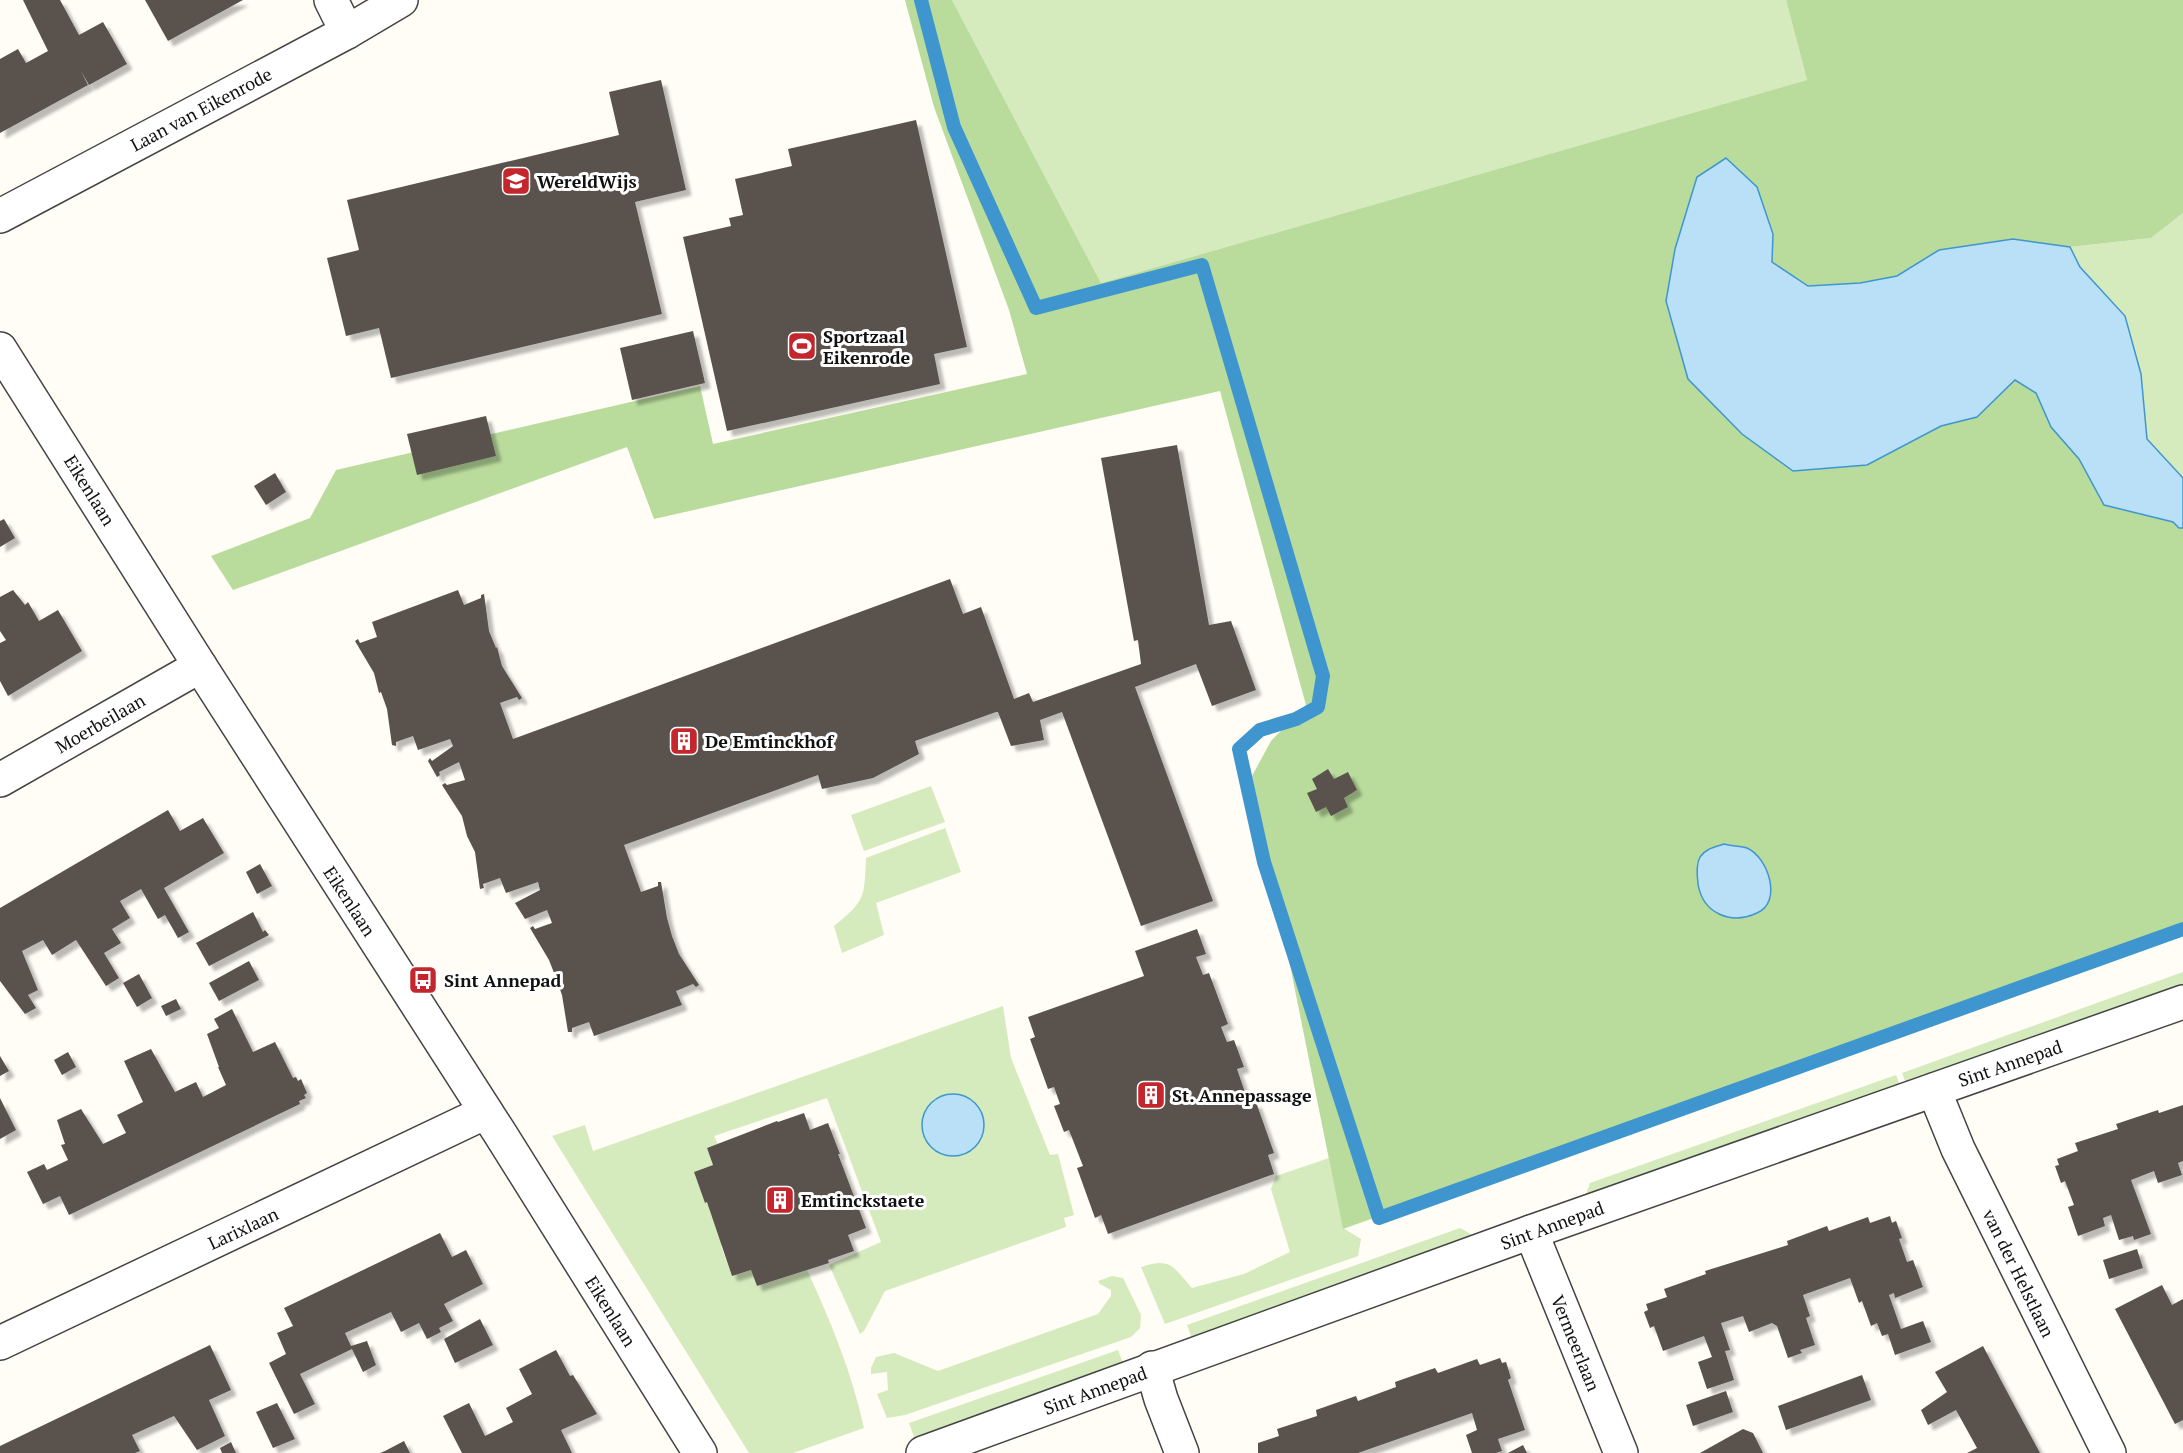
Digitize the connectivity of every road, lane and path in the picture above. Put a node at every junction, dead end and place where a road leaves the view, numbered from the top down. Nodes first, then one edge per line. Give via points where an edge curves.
1 (331, 0) edge
2 (401, 0) edge
3 (347, 32) junction
4 (0, 216) edge
5 (0, 349) edge
6 (200, 666) junction
7 (0, 780) edge
8 (2183, 1002) edge
9 (1934, 1090) junction
10 (486, 1112) junction
11 (1532, 1232) junction
12 (0, 1343) edge
13 (1152, 1368) junction
14 (700, 1453) edge
15 (923, 1453) edge
16 (1182, 1453) edge
17 (1621, 1453) edge
18 (2109, 1453) edge

1 - 3 street
2 - 3 street, Laan van Eikenrode
3 - 4 street, Laan van Eikenrode
5 - 6 street, Eikenlaan
6 - 7 street, Moerbeilaan
6 - 10 street, Eikenlaan
8 - 9 street, Sint Annepad
9 - 11 street, Sint Annepad
9 - 18 street, van der Helstlaan via 1958,1149
10 - 12 street, Larixlaan
10 - 14 street, Eikenlaan
11 - 13 street, Sint Annepad
11 - 17 street, Vermeerlaan
13 - 15 street, Sint Annepad
13 - 16 street

